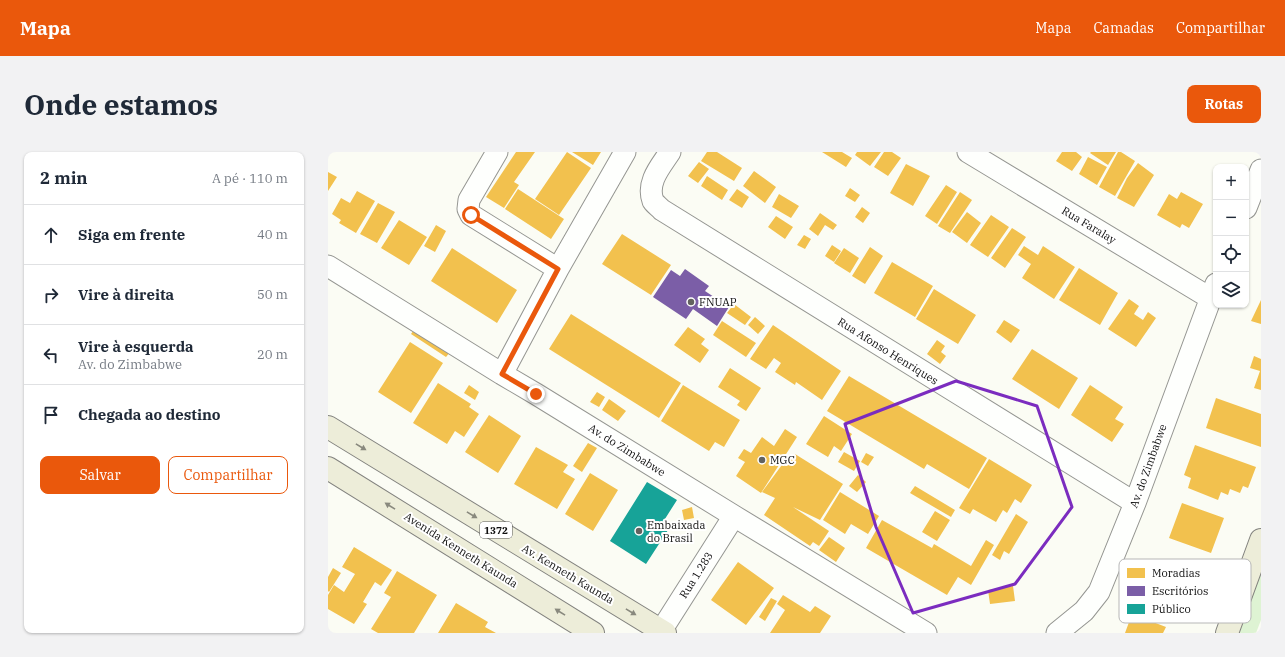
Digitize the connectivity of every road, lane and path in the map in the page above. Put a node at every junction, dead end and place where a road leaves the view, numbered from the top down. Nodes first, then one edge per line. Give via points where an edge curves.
1 (497, 152) edge
2 (625, 152) edge
3 (670, 152) edge
4 (968, 152) edge
5 (1261, 170) edge
6 (1249, 200) edge
7 (328, 266) edge
8 (558, 269) junction
9 (1213, 291) edge
10 (502, 374) junction
11 (328, 427) edge
12 (328, 468) edge
13 (1135, 503) junction
14 (734, 516) junction
15 (1261, 540) edge
16 (1251, 567) edge
17 (1231, 623) edge
18 (661, 632) edge
19 (593, 633) edge
20 (926, 633) edge
21 (1057, 633) edge
22 (1227, 633) edge

1 - 8 street via 469,200 468,209 471,215
2 - 8 street
3 - 13 street, Rua Afonso Henriques via 653,177 651,191 653,202 662,210
4 - 9 street, Rua Faralay
5 - 6 street
7 - 10 street, Av. do Zimbabwe
8 - 10 street
9 - 13 street, Av. do Zimbabwe
10 - 14 street, Av. do Zimbabwe
11 -> 18 main road, Av. Kenneth Kaunda / 1372
19 -> 12 main road, Avenida Kenneth Kaunda
13 - 21 street, Av. do Zimbabwe via 1099,592 1084,611
14 - 18 street, Rua 1.283
14 - 20 street, Av. do Zimbabwe
15 - 16 main road
17 - 22 main road

